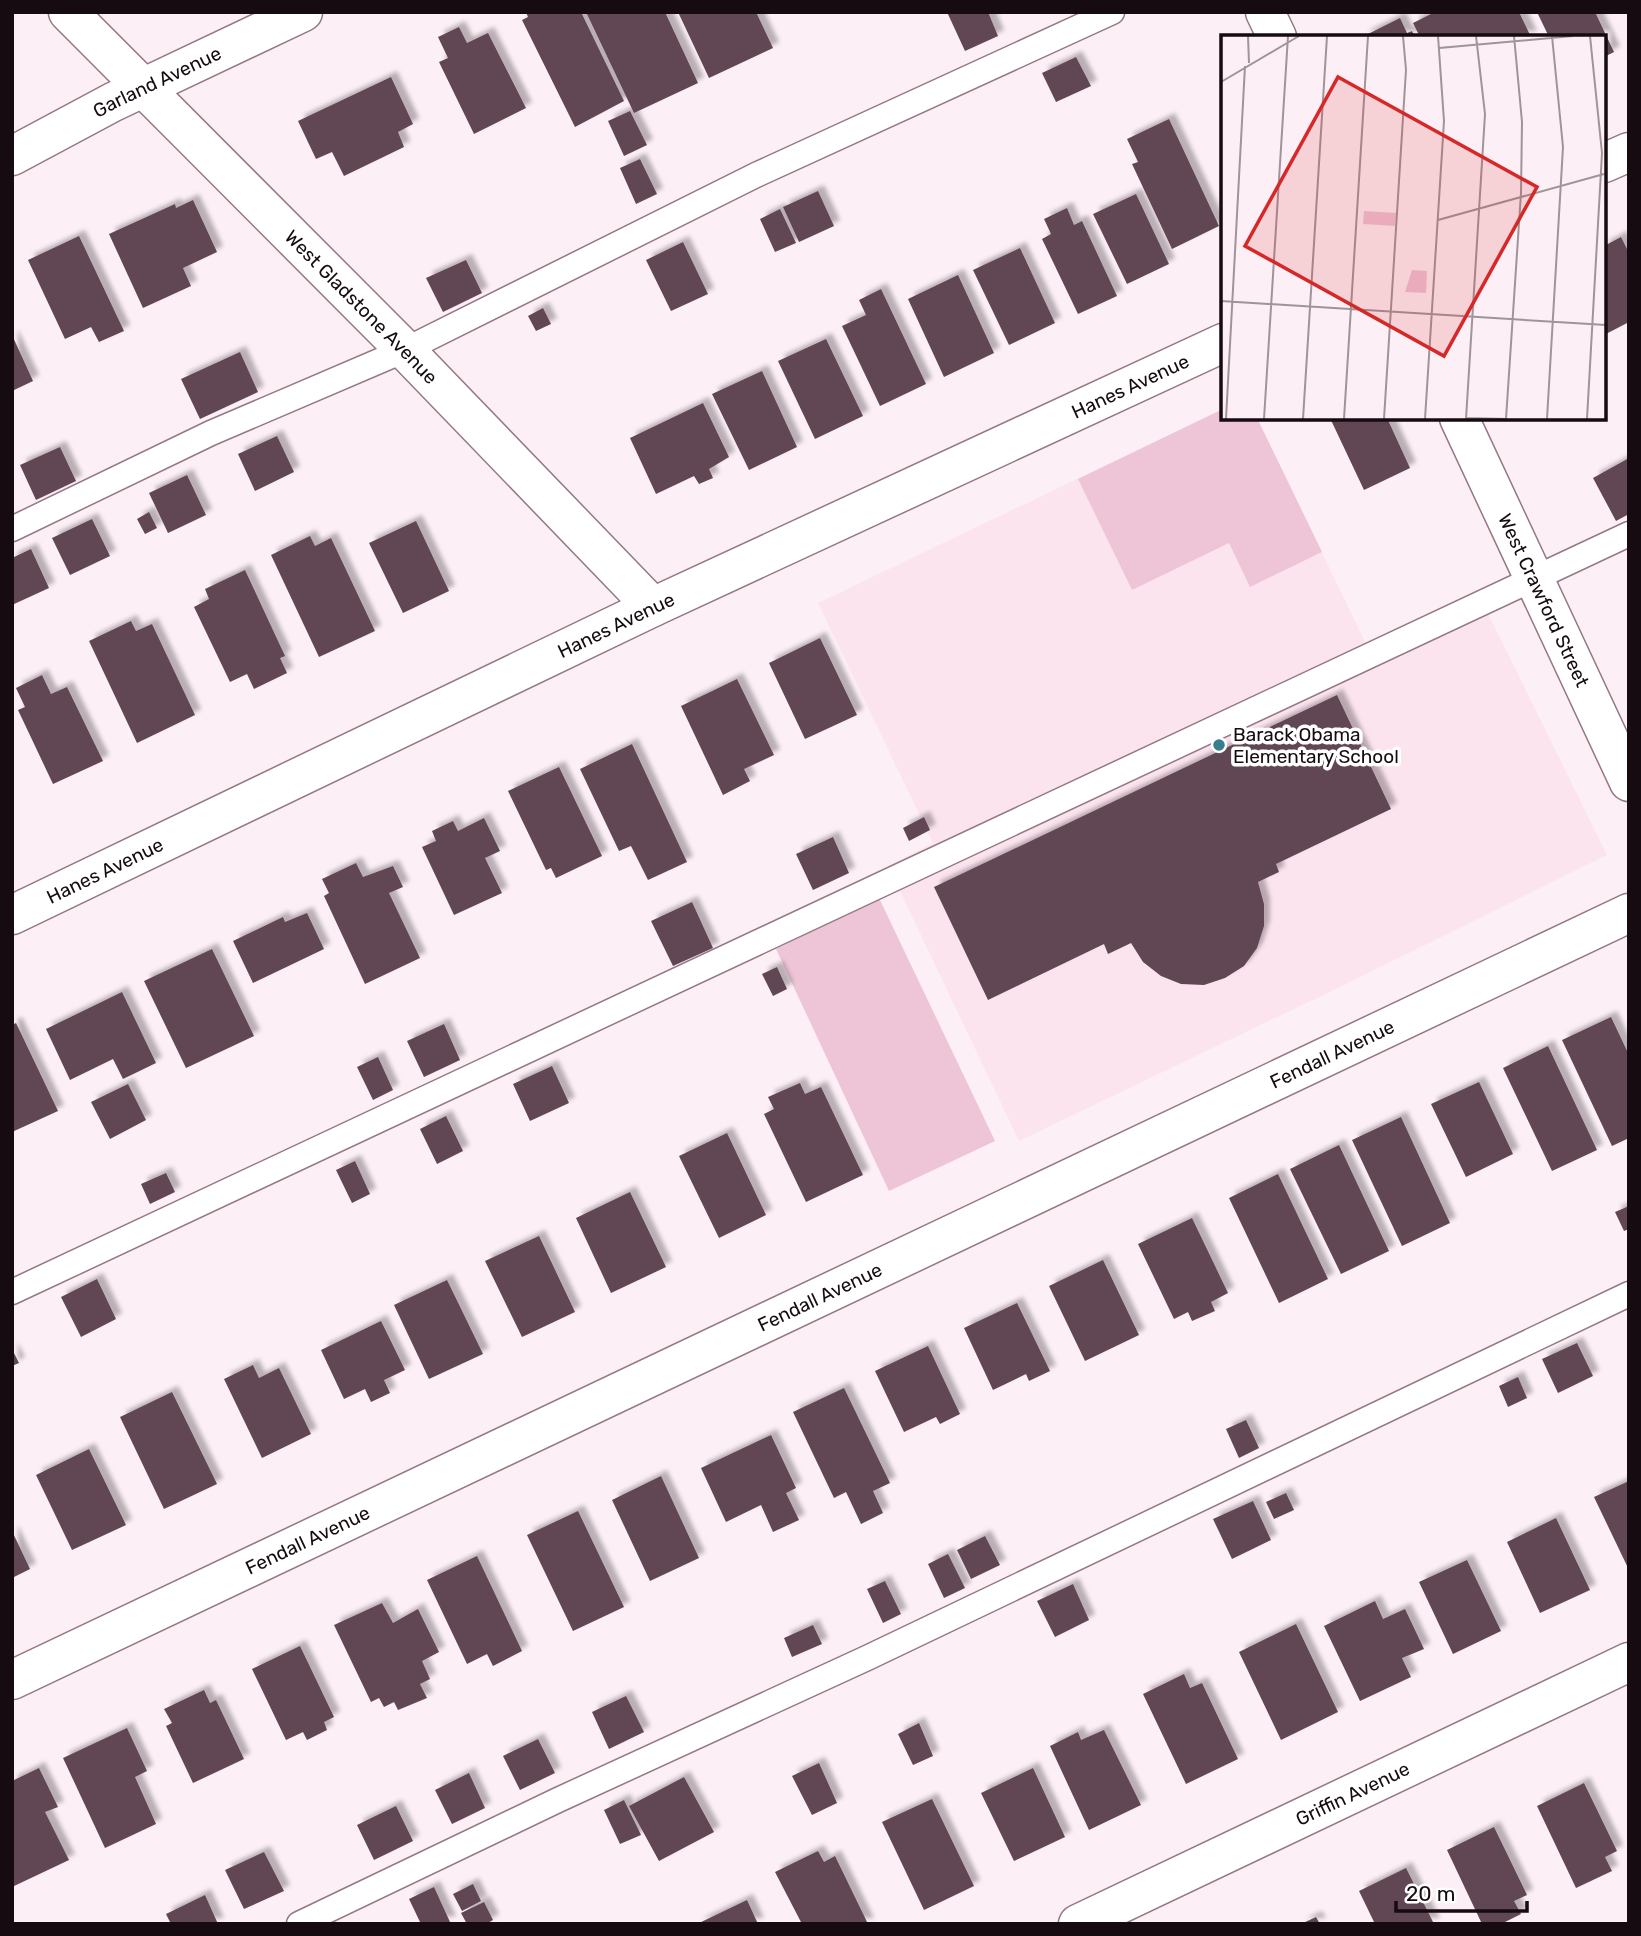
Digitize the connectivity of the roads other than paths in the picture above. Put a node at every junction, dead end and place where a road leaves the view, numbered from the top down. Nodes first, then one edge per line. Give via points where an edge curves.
1 (68, 12) edge
2 (303, 12) edge
3 (1112, 12) edge
4 (1265, 12) edge
5 (1276, 35) edge
6 (144, 87) junction
7 (1629, 152) edge
8 (12, 156) edge
9 (1606, 162) edge
10 (1221, 345) edge
11 (405, 350) junction
12 (1460, 420) edge
13 (12, 529) edge
14 (1629, 534) edge
15 (1536, 579) junction
16 (653, 607) junction
17 (1629, 782) edge
18 (1629, 913) edge
19 (12, 915) edge
20 (12, 1292) edge
21 (1629, 1294) edge
22 (1629, 1662) edge
23 (12, 1679) edge
24 (299, 1924) edge
25 (1078, 1924) edge

1 - 6 street, West Gladstone Avenue
2 - 6 street, Garland Avenue
3 - 11 lane via 756,175
4 - 5 street
6 - 8 street, Garland Avenue
6 - 11 street, West Gladstone Avenue
7 - 9 street
10 - 16 street, Hanes Avenue
11 - 13 lane via 211,433
11 - 16 street, West Gladstone Avenue
12 - 15 street, West Crawford Street
14 - 15 lane
15 - 17 street, West Crawford Street
15 - 20 lane
16 - 19 street, Hanes Avenue
18 - 23 street, Fendall Avenue
21 - 24 lane
22 - 25 street, Griffin Avenue

